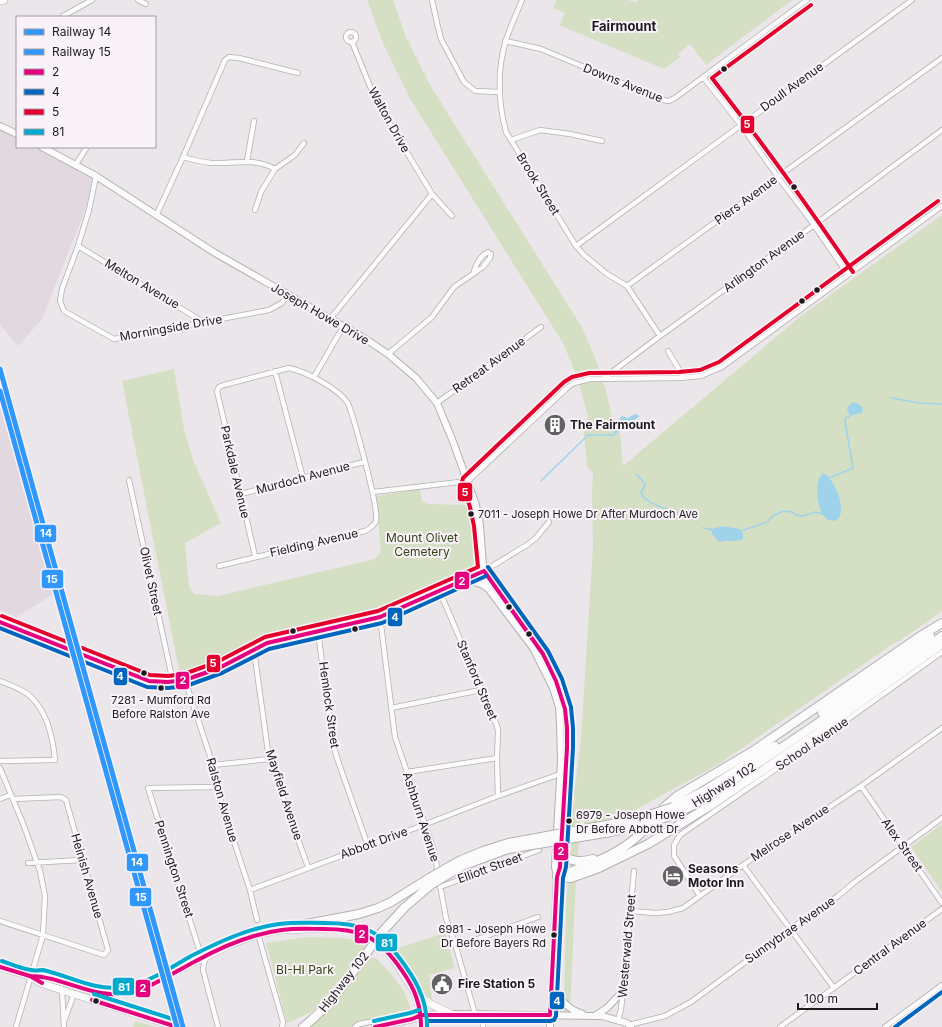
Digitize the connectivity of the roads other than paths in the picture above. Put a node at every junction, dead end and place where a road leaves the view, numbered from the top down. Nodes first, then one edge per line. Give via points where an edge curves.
1 (4, 0) edge
2 (92, 0) edge
3 (138, 0) edge
4 (432, 0) edge
5 (522, 0) edge
6 (807, 0) edge
7 (912, 0) edge
8 (0, 1) edge
9 (146, 4) dead end
10 (63, 16) dead end
11 (506, 41) junction
12 (352, 42) dead end
13 (942, 58) edge
14 (298, 73) dead end
15 (703, 77) junction
16 (499, 92) junction
17 (254, 121) dead end
18 (740, 124) junction
19 (0, 126) edge
20 (942, 130) edge
21 (16, 134) edge
22 (511, 140) junction
23 (602, 142) dead end
24 (304, 143) dead end
25 (44, 148) edge
26 (86, 148) edge
27 (184, 157) junction
28 (247, 161) junction
29 (76, 164) junction
30 (276, 169) junction
31 (96, 176) junction
32 (778, 177) junction
33 (432, 194) junction
34 (942, 206) edge
35 (255, 210) dead end
36 (156, 216) junction
37 (452, 216) dead end
38 (814, 225) junction
39 (78, 246) junction
40 (576, 246) junction
41 (474, 272) dead end
42 (848, 275) junction
43 (627, 286) junction
44 (288, 295) junction
45 (330, 318) junction
46 (205, 323) junction
47 (344, 326) junction
48 (541, 327) dead end
49 (660, 336) junction
50 (668, 351) dead end
51 (388, 354) junction
52 (275, 371) junction
53 (314, 377) junction
54 (604, 378) junction
55 (684, 378) junction
56 (437, 403) junction
57 (364, 462) junction
58 (303, 478) junction
59 (129, 480) dead end
60 (468, 481) junction
61 (372, 492) junction
62 (241, 494) junction
63 (549, 522) dead end
64 (255, 556) junction
65 (219, 566) dead end
66 (484, 572) junction
67 (462, 581) junction
68 (490, 591) junction
69 (440, 592) junction
70 (380, 617) junction
71 (0, 622) edge
72 (942, 623) edge
73 (942, 628) edge
74 (318, 631) junction
75 (942, 636) edge
76 (942, 644) edge
77 (254, 650) junction
78 (942, 652) edge
79 (185, 680) junction
80 (0, 681) edge
81 (173, 682) junction
82 (482, 690) junction
83 (391, 708) junction
84 (942, 728) edge
85 (497, 758) junction
86 (269, 759) junction
87 (0, 762) edge
88 (213, 765) junction
89 (0, 768) edge
90 (407, 772) junction
91 (563, 773) junction
92 (216, 786) junction
93 (861, 786) junction
94 (498, 796) junction
95 (12, 797) junction
96 (0, 799) edge
97 (664, 807) dead end
98 (942, 818) edge
99 (426, 824) junction
100 (612, 828) junction
101 (642, 828) junction
102 (368, 846) junction
103 (903, 847) junction
104 (540, 850) dead end
105 (561, 852) junction
106 (608, 856) junction
107 (82, 860) junction
108 (36, 862) junction
109 (28, 863) dead end
110 (743, 865) junction
111 (308, 867) junction
112 (634, 871) dead end
113 (557, 877) junction
114 (434, 882) junction
115 (250, 890) junction
116 (700, 896) junction
117 (942, 903) edge
118 (942, 908) edge
119 (630, 912) junction
120 (538, 917) dead end
121 (257, 920) dead end
122 (0, 921) edge
123 (790, 929) junction
124 (274, 930) junction
125 (258, 934) junction
126 (42, 935) junction
127 (456, 948) junction
128 (199, 949) dead end
129 (208, 955) junction
130 (0, 967) edge
131 (30, 976) junction
132 (553, 981) junction
133 (942, 985) edge
134 (834, 988) junction
135 (62, 990) junction
136 (623, 991) junction
137 (416, 993) junction
138 (74, 994) junction
139 (324, 1009) junction
140 (215, 1014) junction
141 (450, 1014) junction
142 (475, 1014) junction
143 (484, 1014) junction
144 (421, 1015) junction
145 (550, 1015) junction
146 (592, 1015) junction
147 (65, 1019) junction
148 (624, 1024) edge
149 (175, 1026) edge
150 (16, 1027) edge
151 (64, 1027) edge
152 (218, 1027) edge
153 (221, 1027) edge
154 (282, 1027) edge
155 (296, 1027) edge
156 (303, 1027) edge
157 (355, 1027) edge
158 (375, 1027) edge
159 (421, 1027) edge
160 (483, 1027) edge
161 (550, 1027) edge
162 (780, 1027) edge
163 (885, 1027) edge

1 - 8 main road
2 - 10 street
3 - 9 street
4 - 16 street via 441,38 464,82 475,91
5 - 11 street, Brook Street
6 - 15 street, Downs Avenue
7 - 18 street, Doull Avenue
11 - 15 street, Downs Avenue via 541,49 662,100 669,101 675,98
11 - 16 street, Brook Street
12 - 33 street, Walton Drive via 374,96
13 - 32 street, Piers Avenue
14 - 27 street via 229,57 220,71
15 - 18 street
16 - 22 street, Brook Street via 502,118
17 - 28 street
18 - 32 street
18 - 40 street, Doull Avenue
19 - 21 main road
20 - 38 street, Arlington Avenue
22 - 23 street via 540,130
22 - 40 street, Brook Street
24 - 30 street via 295,155
25 - 29 main road, Joseph Howe Drive
26 - 29 street
27 - 28 street via 212,163
27 - 36 street
28 - 30 street
29 - 31 main road, Joseph Howe Drive
30 - 35 street via 261,192
31 - 36 main road, Joseph Howe Drive
31 - 39 street
32 - 38 street
32 - 43 street, Piers Avenue
33 - 37 street, Walton Drive
33 - 45 street
34 - 42 street
36 - 44 main road, Joseph Howe Drive
38 - 42 street
38 - 49 street, Arlington Avenue
39 - 46 street, Melton Avenue
39 - 46 street, Morningside Drive via 62,289 60,301 64,311 114,339
40 - 43 street, Brook Street via 607,274
41 - 51 street via 454,287 432,317
42 - 55 street via 722,367 702,376
43 - 49 street, Brook Street
44 - 45 main road, Joseph Howe Drive
44 - 46 street, Morningside Drive via 282,303 269,310
45 - 47 main road, Joseph Howe Drive
47 - 51 main road, Joseph Howe Drive
47 - 53 street
48 - 56 street, Retreat Avenue
49 - 54 street, Arlington Avenue
50 - 55 street
51 - 56 main road, Joseph Howe Drive via 416,378
52 - 53 street via 289,368
52 - 58 street
52 - 62 street, Parkdale Avenue via 224,385 217,391
53 - 57 street via 344,397 348,403
54 - 55 street
54 - 60 street via 584,379 568,387
56 - 60 main road, Joseph Howe Drive
57 - 58 street, Murdoch Avenue
57 - 61 street
58 - 62 street, Murdoch Avenue
59 - 81 street, Olivet Street
60 - 61 street
60 - 66 main road, Joseph Howe Drive via 480,525
61 - 64 street, Fielding Avenue via 376,520 373,526 365,531
62 - 64 street, Parkdale Avenue
63 - 66 street via 527,545
64 - 65 street, Fielding Avenue
66 - 67 main road
66 - 68 main road, Joseph Howe Drive via 484,579
66 - 91 main road, Joseph Howe Drive via 535,640 561,694 567,724
67 - 68 main road via 476,582
67 - 69 main road
68 - 91 main road, Joseph Howe Drive via 533,648 552,688 559,707
69 - 70 main road
69 - 82 street, Stanford Street
70 - 74 main road
70 - 83 street, Ashburn Avenue
71 - 81 main road via 149,681
72 - 97 highway via 753,751 677,796
73 - 100 highway, Highway 102, bridge via 784,740 707,789 673,807
74 - 77 main road via 267,644
74 - 102 street, Hemlock Street via 332,741
75 - 101 highway, Highway 102, bridge via 710,796
76 - 113 highway via 815,735 648,844 584,874 571,878
77 - 79 main road via 219,668
77 - 86 street, Mayfield Avenue
78 - 116 street, School Avenue via 680,835 674,845 674,856
79 - 81 main road
79 - 88 street, Ralston Avenue
80 - 87 street via 30,696 42,709 55,760
82 - 83 street
82 - 85 street, Stanford Street via 498,731
83 - 90 street, Ashburn Avenue via 395,737
84 - 93 street, Melrose Avenue
85 - 90 street
85 - 94 street, Stanford Street
86 - 88 street
86 - 111 street, Mayfield Avenue
88 - 92 street, Ralston Avenue
89 - 95 street
90 - 99 street, Ashburn Avenue
91 - 94 street, Abbott Drive
91 - 105 main road, Joseph Howe Drive
91 - 113 main road, Joseph Howe Drive via 555,867
92 - 115 street, Ralston Avenue
92 - 128 street, Pennington Street via 148,788
93 - 103 street, Alex Street
93 - 110 street, Melrose Avenue
94 - 99 street, Abbott Drive
95 - 96 street
95 - 107 street, Heinish Avenue via 61,797 66,800
95 - 108 street
98 - 103 street, Sunnybrae Avenue
99 - 102 street, Abbott Drive
99 - 114 street, Ashburn Avenue via 438,864
100 - 101 highway, Highway 102
100 - 114 highway, Highway 102, bridge via 508,843 459,861
101 - 106 highway via 634,840
102 - 111 street, Abbott Drive
103 - 117 street, Alex Street
103 - 123 street, Sunnybrae Avenue
104 - 114 street, Elliott Street
105 - 106 highway via 568,859 577,861
105 - 113 main road, Joseph Howe Drive
106 - 113 highway
107 - 108 street
107 - 126 street, Heinish Avenue via 108,950 104,955
108 - 109 street
108 - 126 street via 45,893
110 - 116 street, Melrose Avenue
110 - 123 street
111 - 115 street, Abbott Drive
112 - 119 street, Westerwald Street
113 - 132 main road, Joseph Howe Drive
114 - 124 highway, Highway 102 via 359,914
114 - 127 street, Ashburn Avenue
114 - 139 highway, Highway 102, bridge via 405,907 382,932
115 - 121 street, Ralston Avenue
116 - 119 street, Melrose Avenue via 683,908 668,912
118 - 134 street, Central Avenue
119 - 136 street, Westerwald Street
120 - 127 street
122 - 126 street
123 - 134 street
123 - 148 street, Sunnybrae Avenue via 678,1010 665,1016
124 - 125 main road
124 - 137 main road via 336,929 370,936 388,951
125 - 129 main road
125 - 154 street via 283,1022
126 - 131 street
127 - 142 street, Ashburn Avenue
129 - 131 main road via 158,981 134,991 118,994 92,992 42,976
129 - 140 street via 203,970
130 - 131 main road
131 - 135 main road via 40,983
131 - 150 street
132 - 145 main road, Joseph Howe Drive
132 - 146 main road via 563,1003 572,1010
133 - 163 street
134 - 162 street, Central Avenue
135 - 138 main road
135 - 147 street
136 - 146 main road via 607,1008
136 - 148 street, Westerwald Street via 621,1009
137 - 141 main road
137 - 144 main road
138 - 147 street
138 - 149 main road
139 - 155 highway
139 - 156 highway, Highway 102
140 - 152 street
140 - 153 street
141 - 142 main road
141 - 144 main road
142 - 143 main road
143 - 145 main road
143 - 160 street
144 - 157 street via 410,1014
144 - 158 main road
144 - 159 street
145 - 146 main road
145 - 161 main road, Joseph Howe Drive
146 - 148 main road via 608,1017
147 - 151 street

